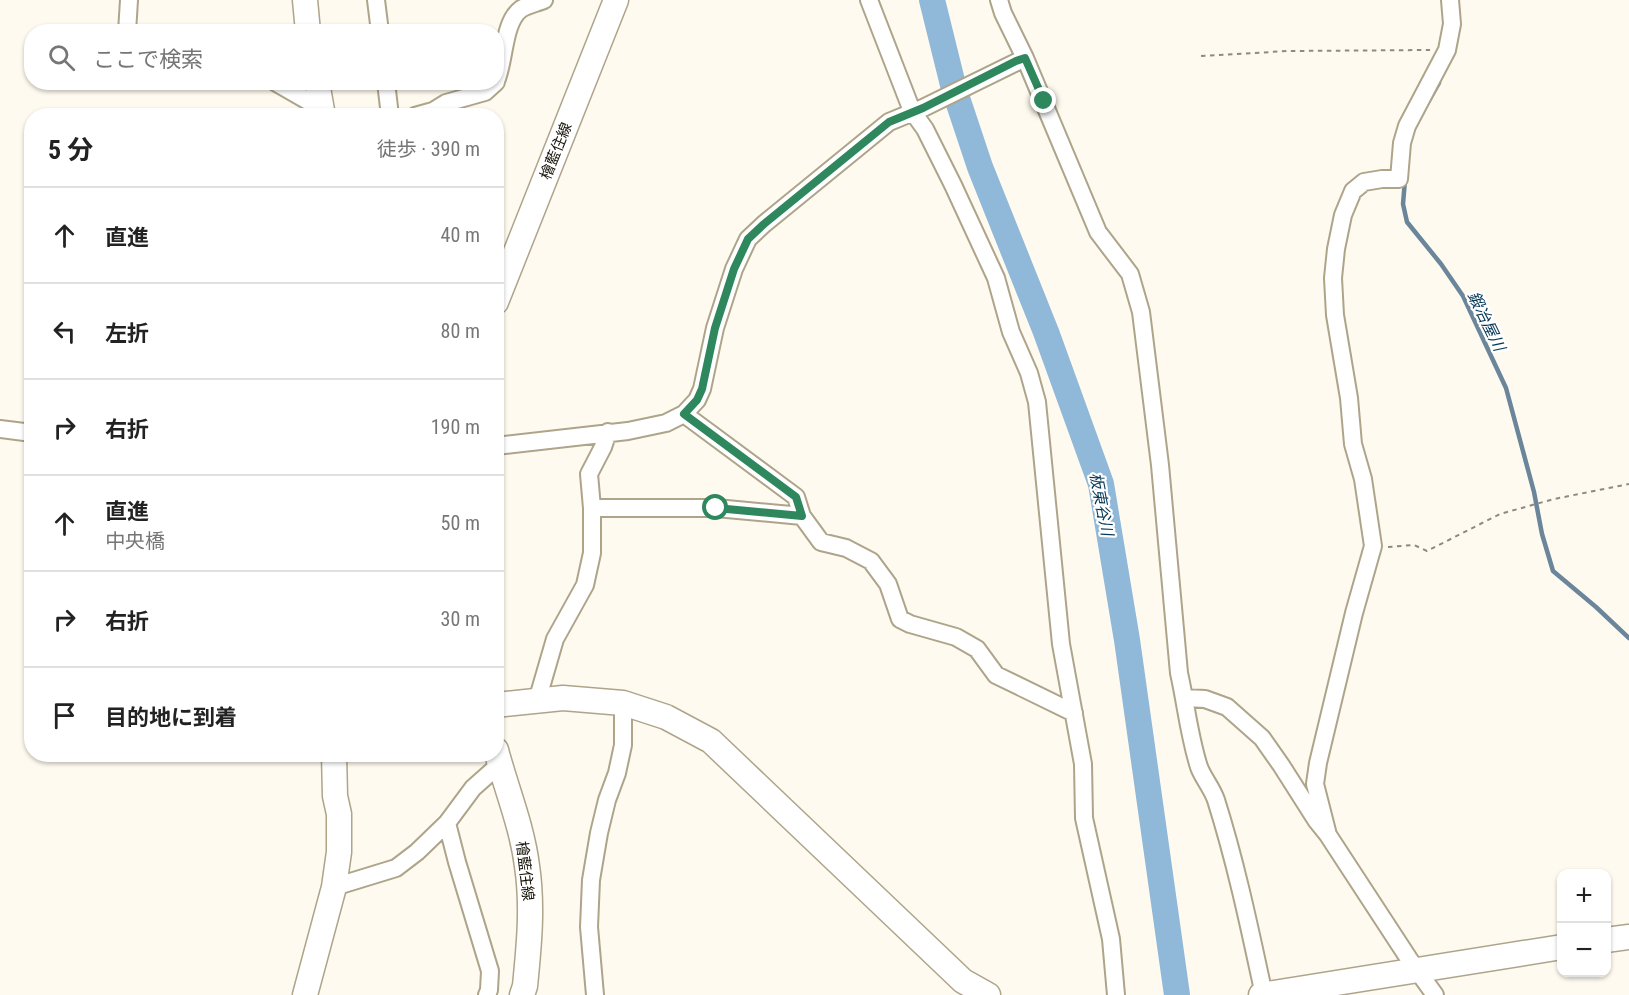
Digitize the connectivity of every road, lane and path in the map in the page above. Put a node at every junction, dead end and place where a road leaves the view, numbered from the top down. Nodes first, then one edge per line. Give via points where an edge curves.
1 (129, 0) edge
2 (305, 0) edge
3 (376, 0) edge
4 (544, 0) edge
5 (616, 0) edge
6 (869, 0) edge
7 (999, 0) edge
8 (1450, 0) edge
9 (128, 24) edge
10 (307, 24) edge
11 (379, 24) edge
12 (1447, 50) junction
13 (504, 54) edge
14 (1201, 56) dead end
15 (1021, 59) junction
16 (288, 90) edge
17 (319, 90) edge
18 (387, 90) edge
19 (487, 90) edge
20 (317, 108) edge
21 (322, 108) edge
22 (389, 108) edge
23 (438, 108) edge
24 (917, 109) junction
25 (504, 282) edge
26 (684, 414) junction
27 (0, 429) edge
28 (24, 432) edge
29 (608, 432) junction
30 (504, 445) edge
31 (1629, 484) edge
32 (592, 508) junction
33 (802, 516) junction
34 (1373, 546) junction
35 (1185, 698) junction
36 (537, 701) junction
37 (504, 704) edge
38 (623, 704) junction
39 (1074, 714) junction
40 (334, 762) edge
41 (494, 762) edge
42 (500, 762) edge
43 (447, 823) junction
44 (1328, 835) junction
45 (334, 887) junction
46 (1629, 937) edge
47 (1611, 939) edge
48 (1557, 948) edge
49 (1417, 970) junction
50 (305, 995) edge
51 (486, 995) edge
52 (522, 995) edge
53 (595, 995) edge
54 (988, 995) edge
55 (1116, 995) edge
56 (1263, 995) edge
57 (1435, 995) edge

1 - 9 street
2 - 10 street
3 - 11 street
4 - 13 street via 522,8 514,17
5 - 25 street, 檜藍住線
6 - 24 street
7 - 15 street
8 - 12 street via 1452,24
12 - 14 path
12 - 34 street via 1407,126 1399,179 1364,182 1353,191 1336,249 1335,315 1353,444 1363,479
15 - 24 street
15 - 35 street via 1098,232 1130,274 1141,312 1179,673
16 - 20 street
17 - 21 street
18 - 22 street
19 - 23 street
24 - 26 street via 889,122 748,239 715,328 702,389
24 - 39 street via 996,278 1037,402 1061,644
26 - 29 street via 666,423
26 - 33 street via 796,497
27 - 28 street
29 - 30 street
29 - 32 street via 589,474
31 - 34 path via 1500,514 1427,551 1414,545
32 - 33 street via 716,508
32 - 36 street via 592,553 585,585 555,639
33 - 39 street via 821,542 846,548 871,561 888,584 900,619 956,637 977,649 996,675
34 - 44 street via 1318,763 1315,784
35 - 44 street via 1205,699 1227,707 1262,738
35 - 56 street via 1186,720 1200,769 1215,797 1237,875
36 - 37 street
36 - 38 street via 563,698
38 - 53 street via 623,745 598,833 591,880 589,927
38 - 54 street via 666,717 711,741 963,981
39 - 55 street via 1083,764 1084,818 1111,939
40 - 45 street via 339,852
41 - 43 street
42 - 52 street, 檜藍住線 via 527,866 530,926
43 - 45 street via 396,868
43 - 51 street via 490,971
44 - 49 street
45 - 50 street
46 - 47 street
48 - 49 street
49 - 56 street
49 - 57 street

